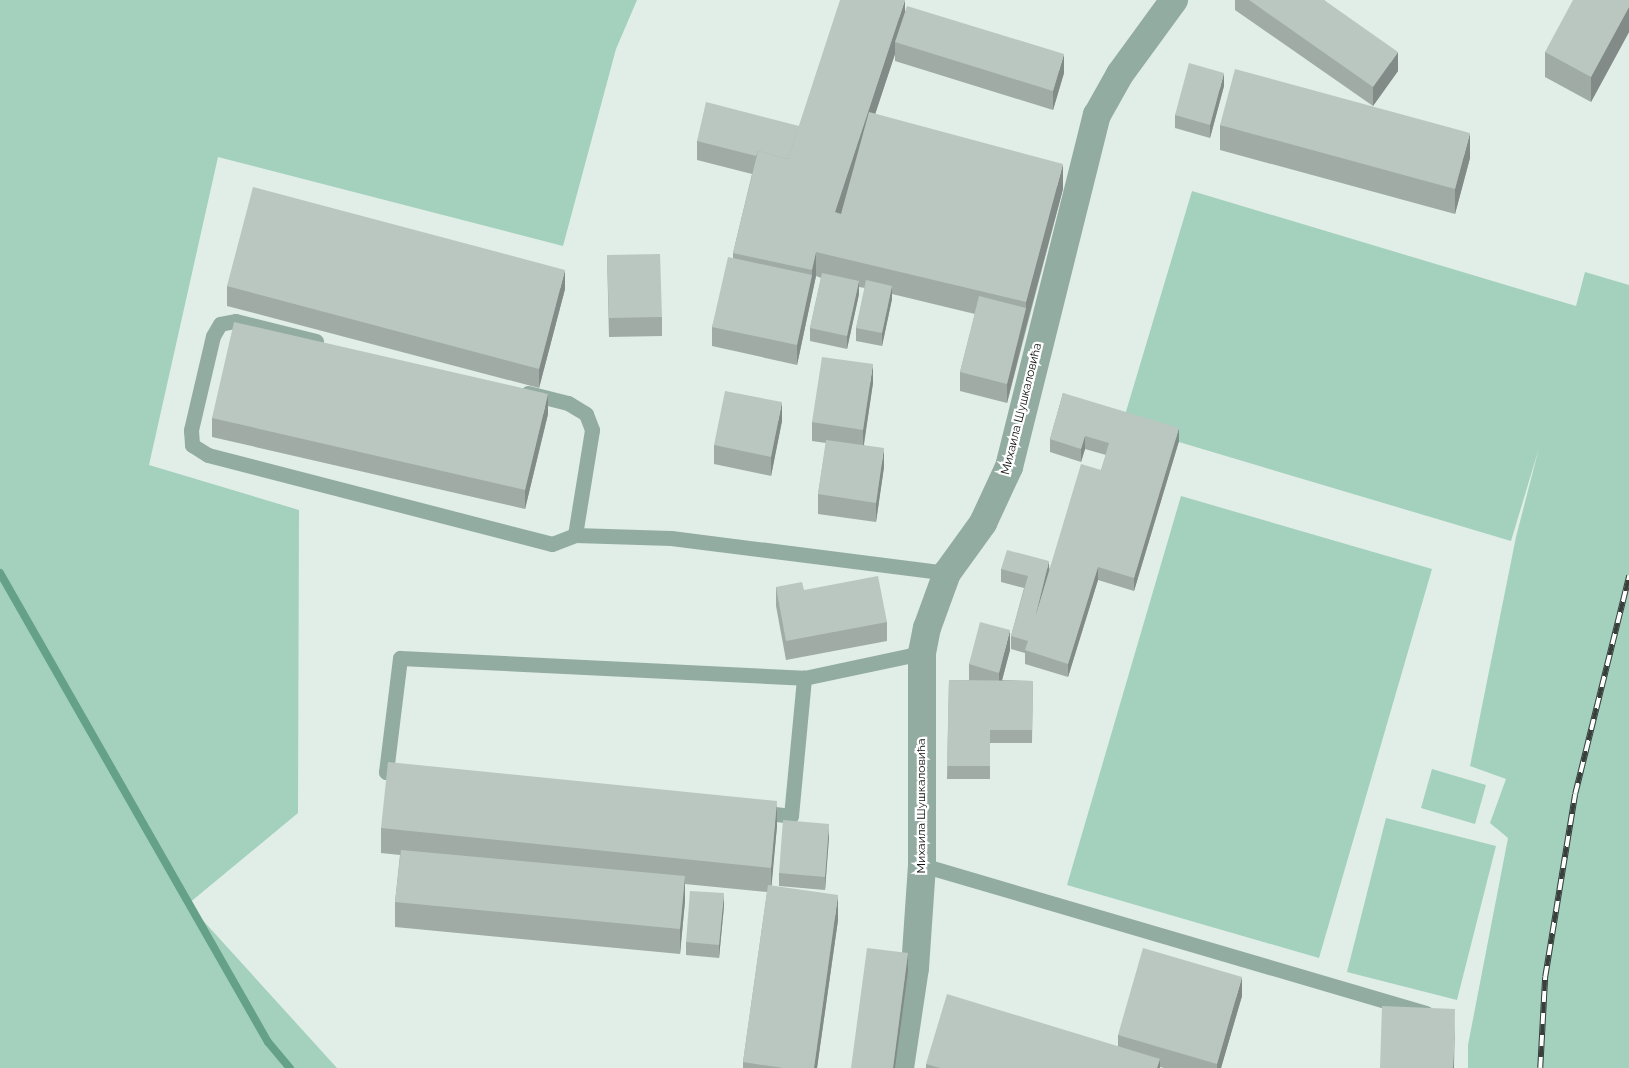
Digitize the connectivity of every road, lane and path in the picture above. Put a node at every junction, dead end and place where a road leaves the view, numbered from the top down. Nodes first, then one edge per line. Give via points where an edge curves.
1 (1174, 0) edge
2 (330, 345) edge
3 (510, 389) edge
4 (575, 535) junction
5 (947, 573) junction
6 (922, 653) junction
7 (804, 678) junction
8 (426, 776) edge
9 (741, 810) edge
10 (922, 865) junction
11 (1442, 1017) edge
12 (900, 1068) edge

1 - 5 street, Михаила Шушкаловића via 1120,74 1097,115 1009,467 987,516
2 - 4 lane via 235,322 220,324 213,336 191,430 192,446 208,455 552,544
3 - 4 lane via 568,403 586,414 592,430
4 - 5 lane via 671,538
5 - 6 street, Михаила Шушкаловића
6 - 7 lane
6 - 10 street, Михаила Шушкаловића
7 - 8 lane via 400,658 386,772
7 - 9 lane via 791,816
10 - 11 lane via 1155,937
10 - 12 street, Михаила Шушкаловића via 915,968

